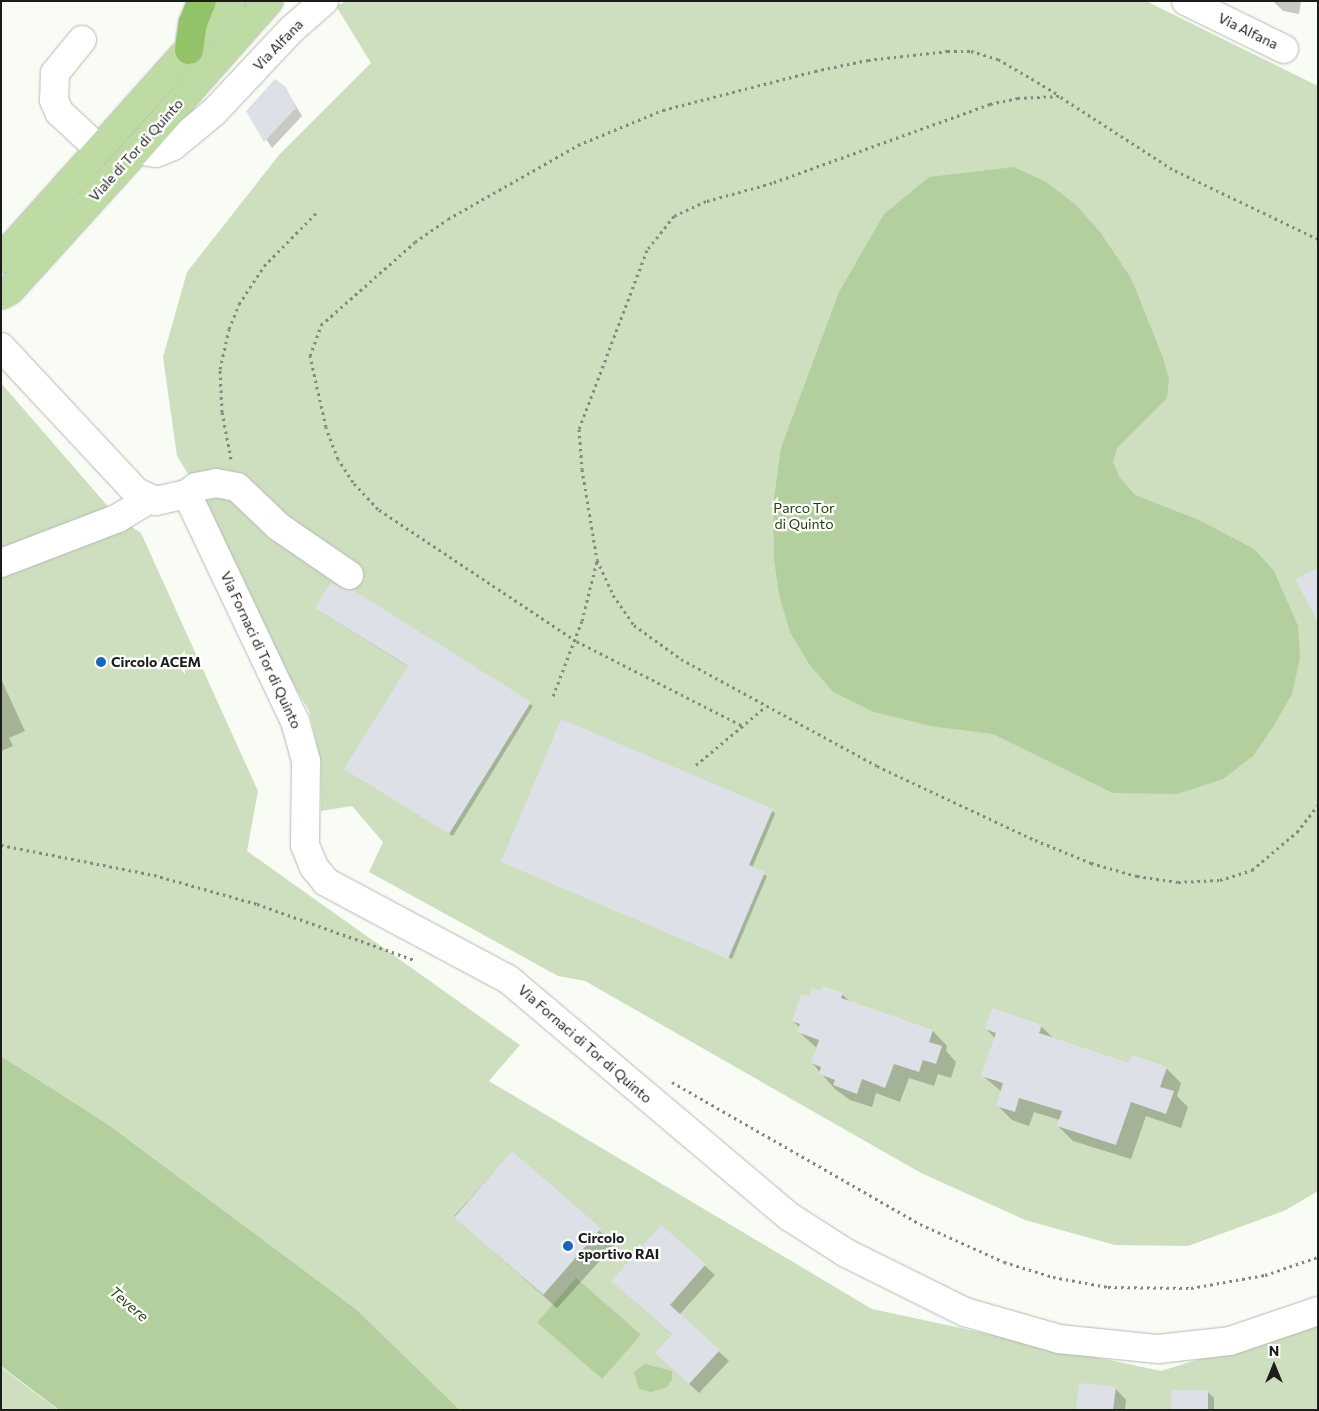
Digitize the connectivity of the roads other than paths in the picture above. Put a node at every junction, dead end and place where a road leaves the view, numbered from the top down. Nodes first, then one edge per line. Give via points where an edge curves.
1 (202, 1) edge
2 (232, 1) edge
3 (269, 1) edge
4 (324, 1) edge
5 (1186, 1) edge
6 (82, 40) dead end
7 (1284, 49) dead end
8 (189, 50) junction
9 (190, 89) junction
10 (235, 91) junction
11 (99, 150) junction
12 (137, 150) junction
13 (1, 259) edge
14 (1, 296) edge
15 (1, 347) edge
16 (188, 494) junction
17 (148, 500) junction
18 (1, 563) edge
19 (349, 575) dead end
20 (1318, 1311) edge

1 - 8 highway via 193,24
2 - 8 main road, Viale di Tor di Quinto
3 - 9 main road, Viale di Tor di Quinto
4 - 10 street, Via Alfana via 291,30
5 - 7 street, Via Alfana
6 - 11 street via 55,73 54,100 59,112
8 - 11 main road, Viale di Tor di Quinto
9 - 10 street via 208,96
9 - 12 main road, Viale di Tor di Quinto
10 - 12 street, Via Alfana via 172,146 156,153
11 - 13 main road, Viale di Tor di Quinto
12 - 14 main road, Viale di Tor di Quinto
15 - 17 street via 136,492
16 - 17 street
16 - 19 street via 196,487 216,483 237,487 279,527
16 - 20 street, Via Fornaci di Tor di Quinto via 295,721 306,761 305,845 314,867 326,882 513,982 790,1217 846,1253 965,1312 1059,1339 1158,1349 1230,1341
17 - 18 street via 118,518

